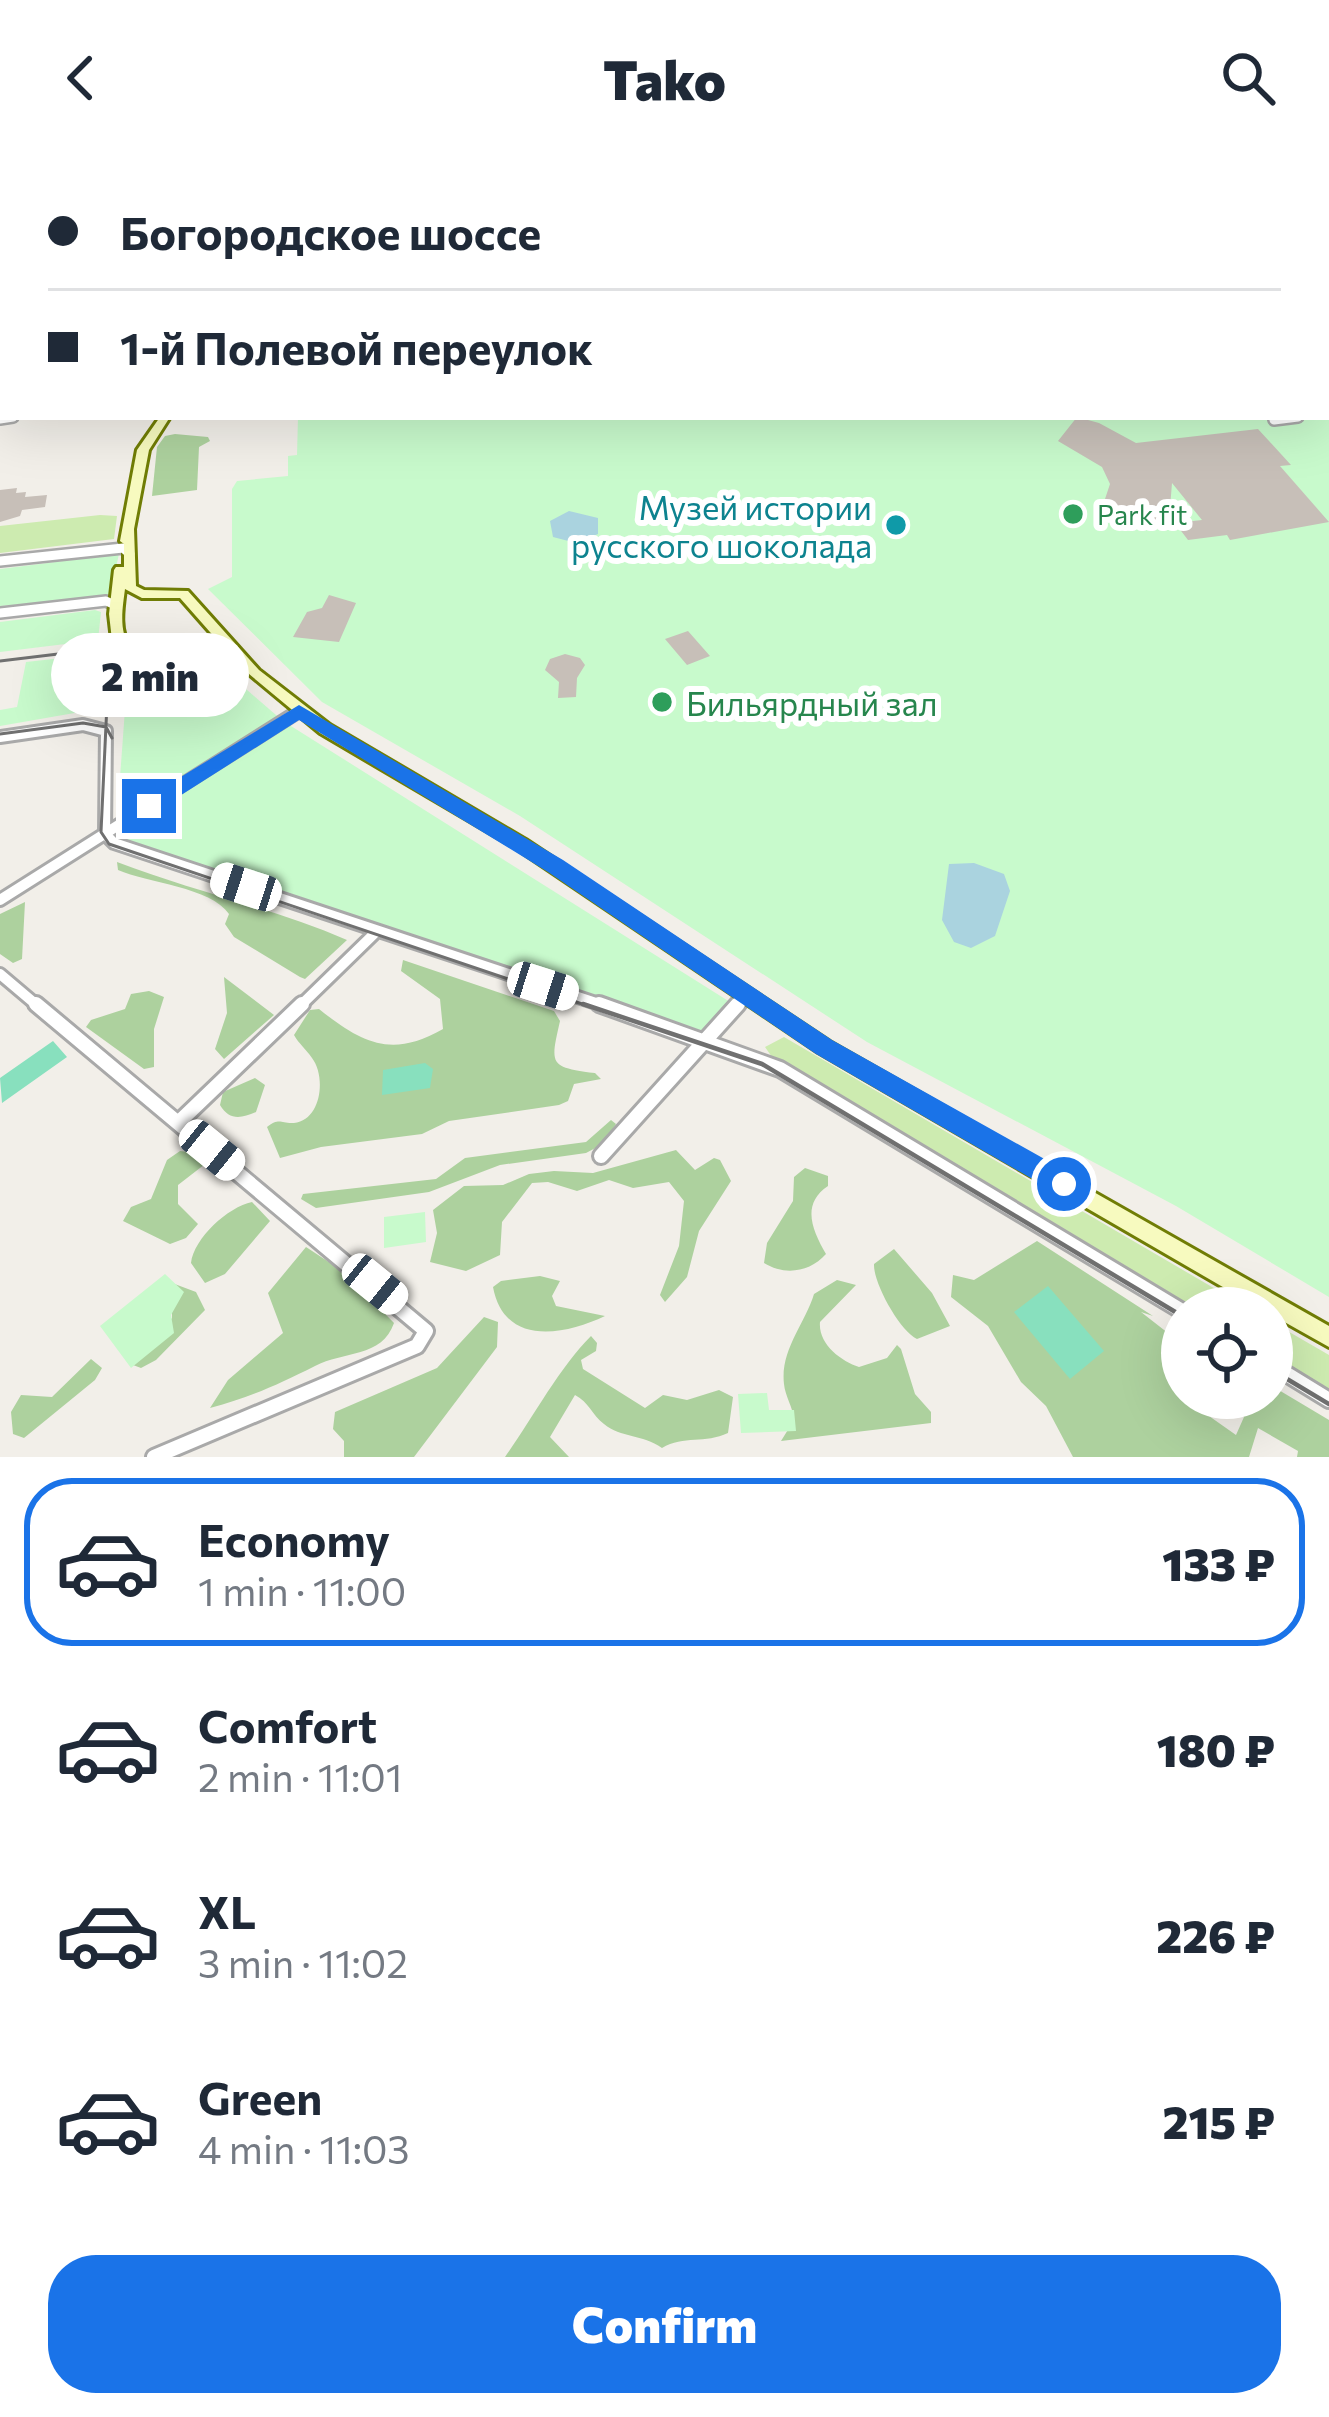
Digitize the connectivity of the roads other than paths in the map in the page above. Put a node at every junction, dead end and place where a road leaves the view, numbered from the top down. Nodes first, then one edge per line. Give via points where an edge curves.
1 (163, 420) edge
2 (128, 559) junction
3 (0, 562) edge
4 (187, 598) junction
5 (110, 608) junction
6 (0, 614) edge
7 (204, 618) junction
8 (164, 655) junction
9 (253, 672) junction
10 (299, 711) junction
11 (0, 736) edge
12 (105, 834) junction
13 (0, 900) edge
14 (377, 931) junction
15 (0, 974) edge
16 (745, 994) junction
17 (709, 1040) junction
18 (179, 1122) junction
19 (601, 1156) dead end
20 (1161, 1298) edge
21 (1329, 1337) edge
22 (1293, 1378) edge
23 (1329, 1400) edge
24 (154, 1457) edge

1 - 2 main road via 143,450
2 - 3 street
2 - 4 main road via 135,591
2 - 5 main road
4 - 5 main road
4 - 7 main road
5 - 6 street
5 - 8 main road via 118,645
7 - 8 main road via 202,643
7 - 9 main road
8 - 9 main road via 214,652
9 - 10 main road
10 - 12 street
10 - 16 main road via 521,844
11 - 12 street via 101,728 109,737
12 - 13 street
12 - 14 street
14 - 17 street
14 - 18 street
15 - 18 street
16 - 17 street
16 - 21 main road
17 - 19 street
17 - 20 street via 780,1069
18 - 24 street via 420,1322 424,1339
22 - 23 street

